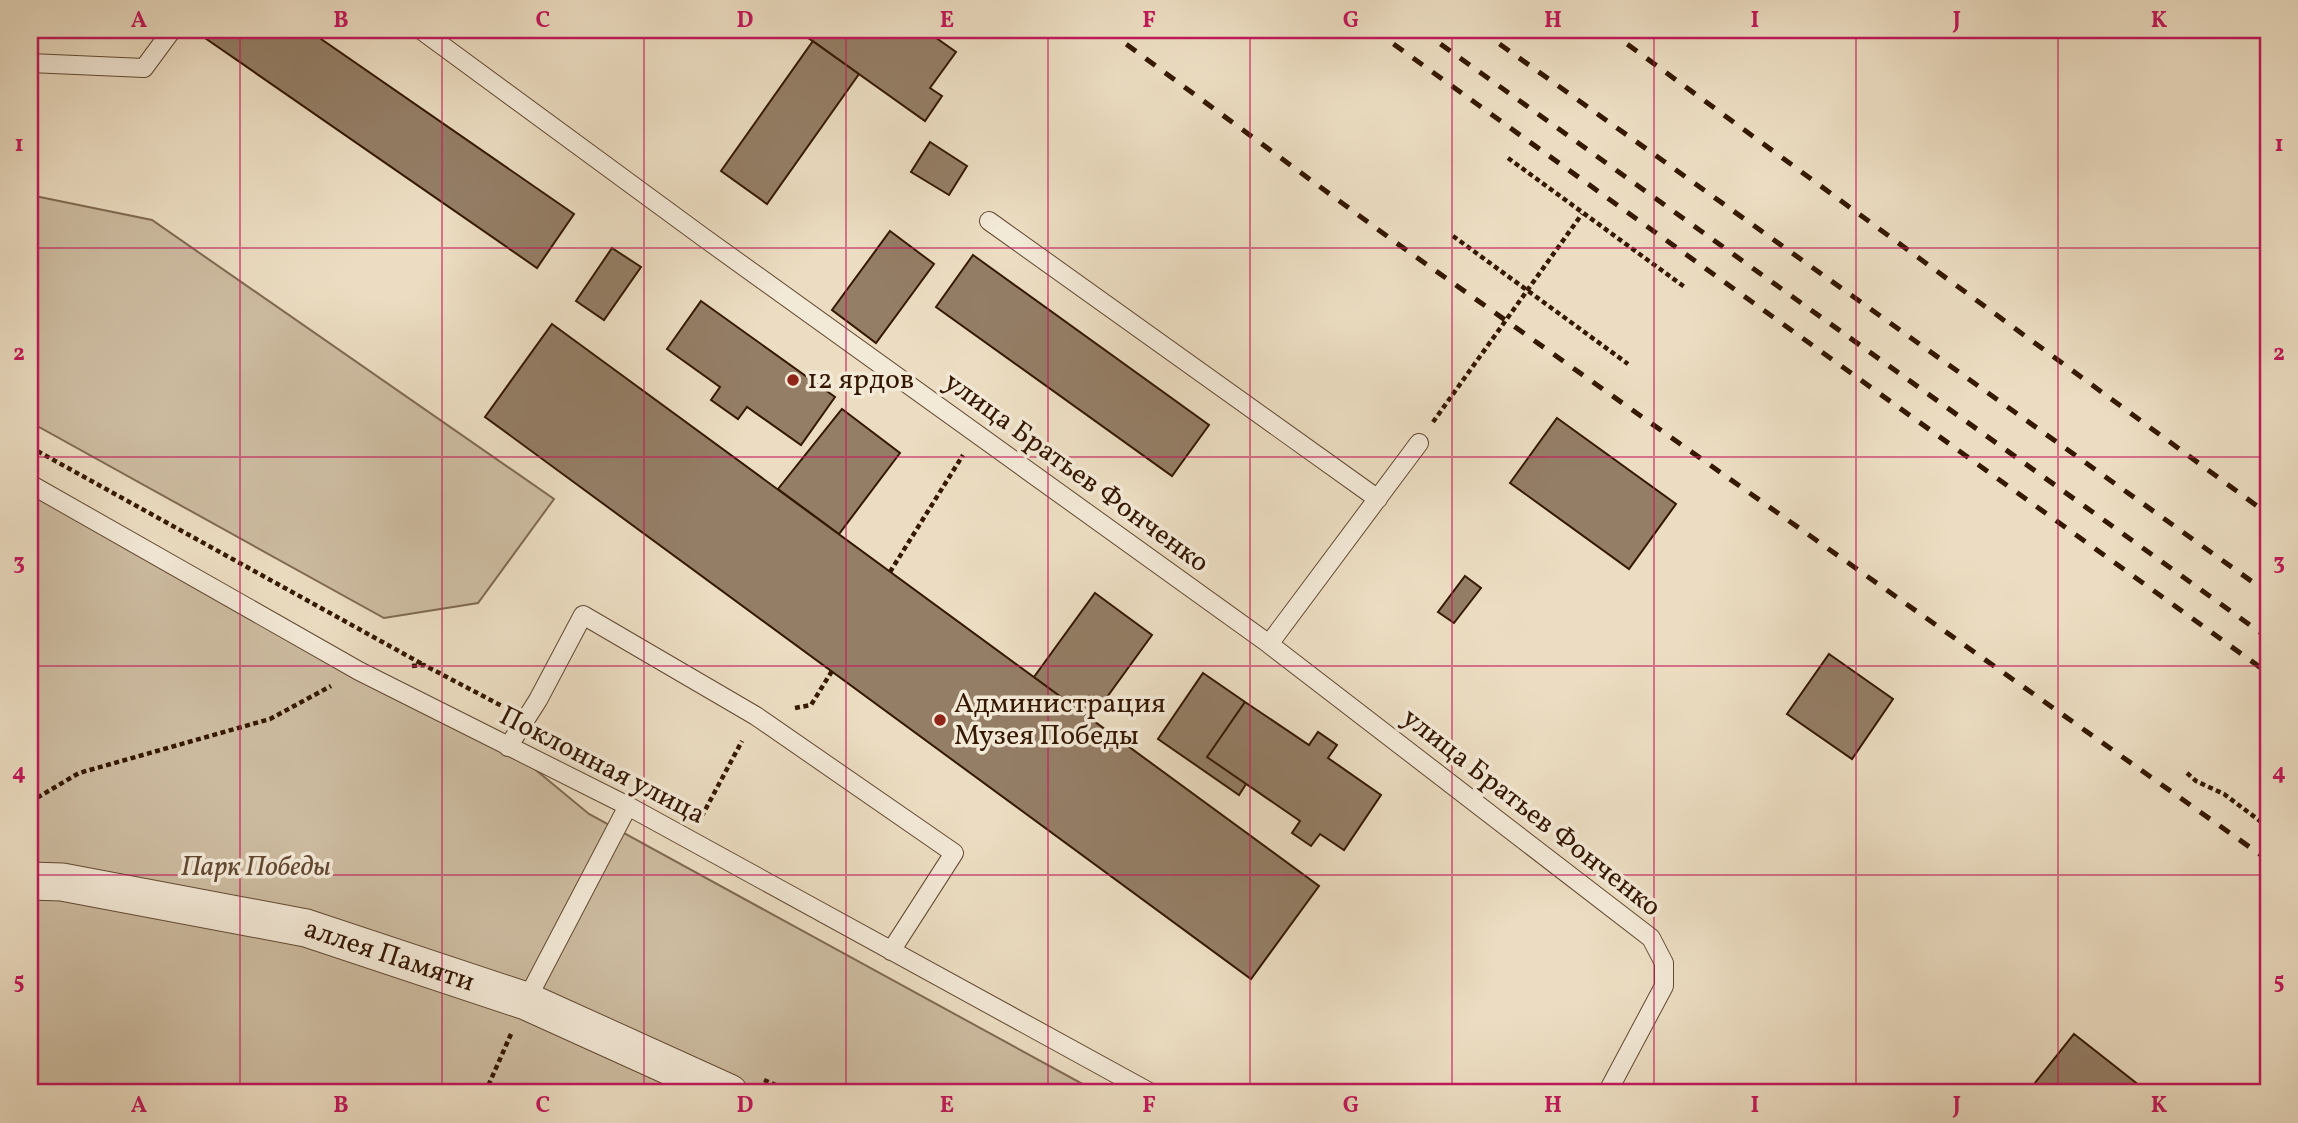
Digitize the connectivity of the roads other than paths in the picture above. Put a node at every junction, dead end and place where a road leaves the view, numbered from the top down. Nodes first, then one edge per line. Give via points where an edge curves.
1 (172, 30) edge
2 (421, 30) edge
3 (30, 63) edge
4 (989, 221) dead end
5 (1419, 443) dead end
6 (30, 484) edge
7 (1378, 499) junction
8 (1269, 644) junction
9 (508, 747) junction
10 (628, 806) junction
11 (30, 881) edge
12 (891, 951) junction
13 (526, 1002) junction
14 (729, 1093) edge
15 (1151, 1093) edge
16 (1607, 1093) edge

1 - 3 lane via 144,68
2 - 8 lane, улица Братьев Фонченко
4 - 7 lane
5 - 7 lane
6 - 9 lane, Поклонная улица via 359,671
7 - 8 lane
8 - 16 lane, улица Братьев Фонченко via 1651,938 1664,963 1664,986
9 - 10 lane, Поклонная улица
9 - 12 lane via 583,615 756,716 954,853
10 - 12 lane, Поклонная улица
10 - 13 lane
11 - 13 street, аллея Памяти via 306,928
12 - 15 lane, Поклонная улица
13 - 14 street, аллея Памяти

